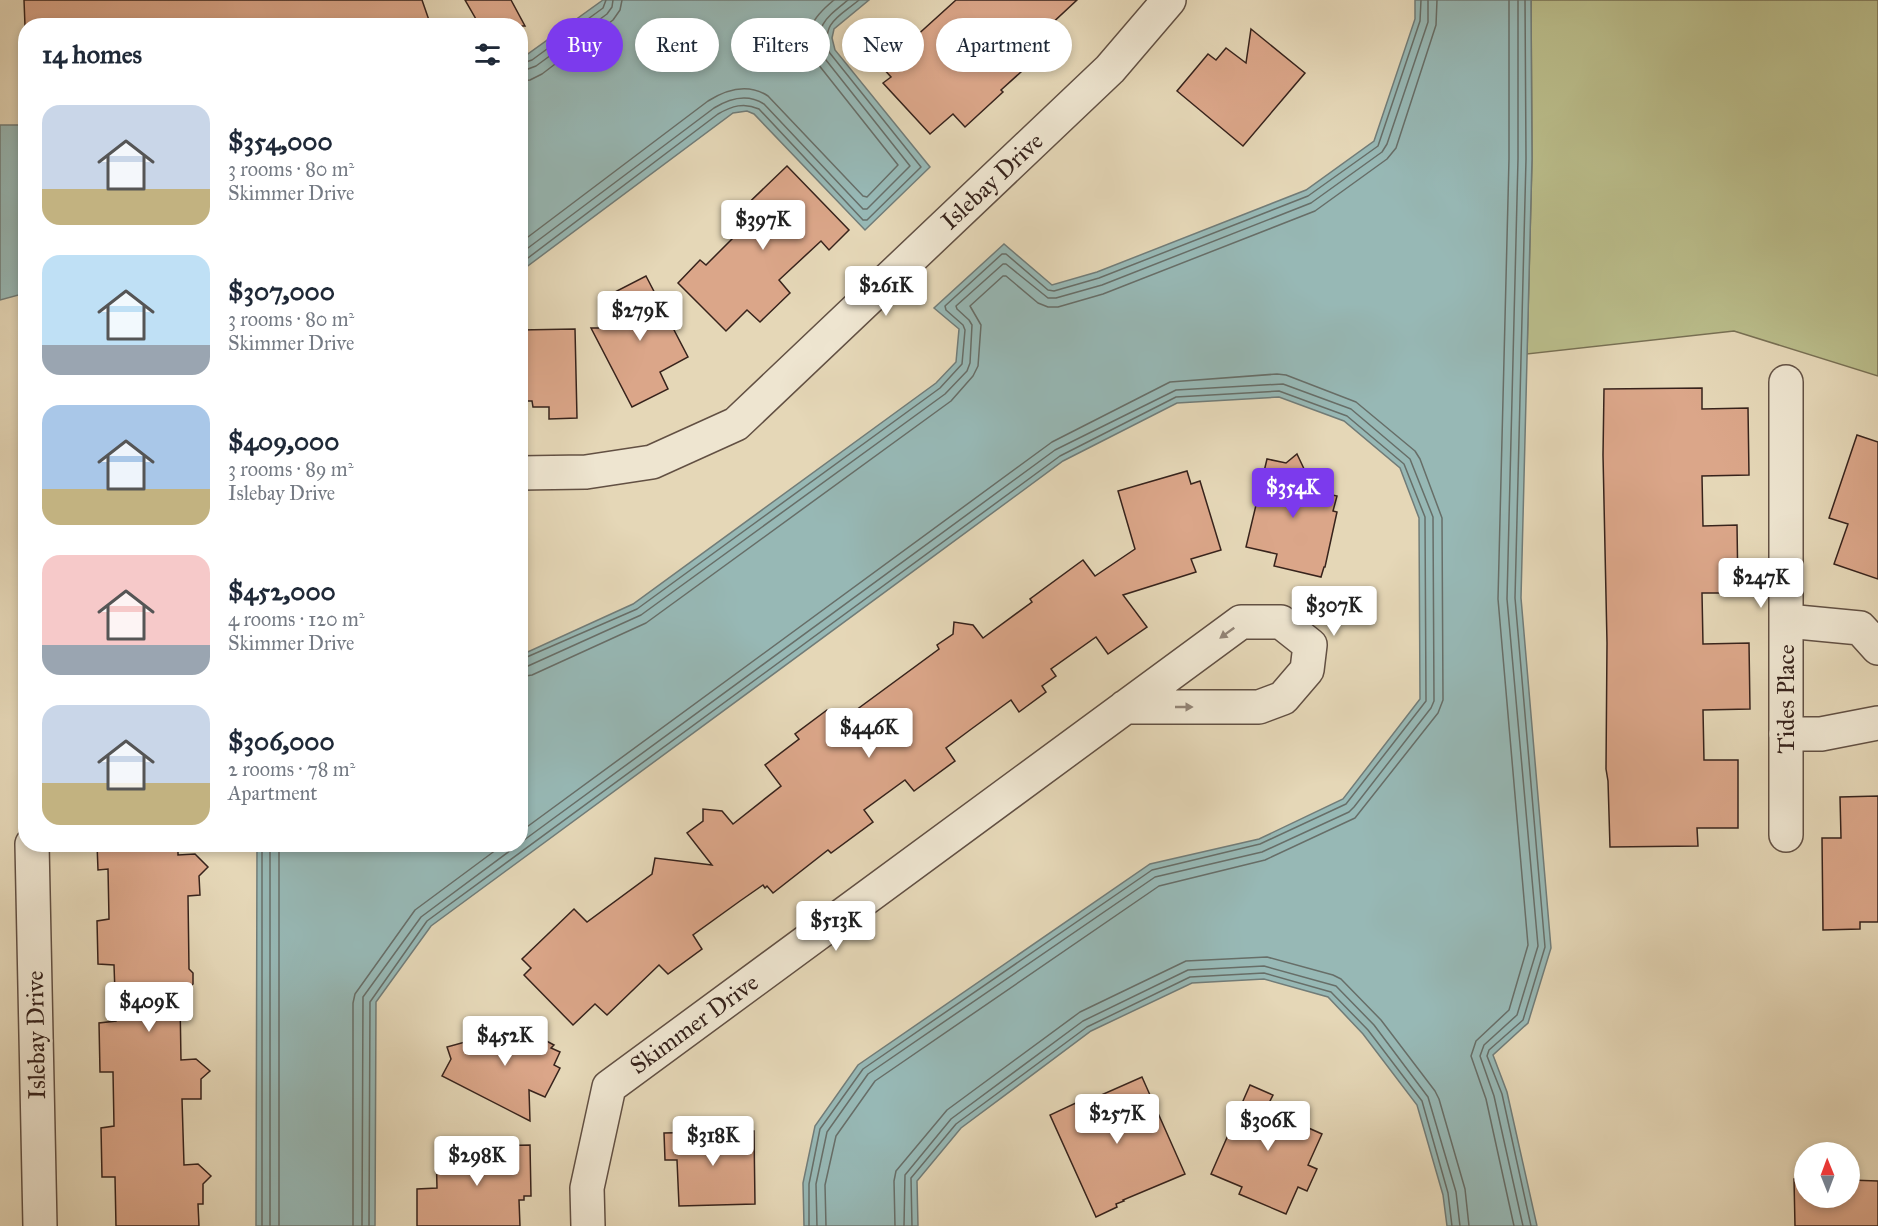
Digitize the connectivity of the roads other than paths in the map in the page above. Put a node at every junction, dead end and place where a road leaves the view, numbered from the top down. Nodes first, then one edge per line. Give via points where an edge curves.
1 (1169, 0) edge
2 (1786, 382) dead end
3 (528, 473) edge
4 (1787, 621) junction
5 (1878, 648) edge
6 (1125, 707) junction
7 (1878, 723) edge
8 (1786, 734) junction
9 (1786, 835) dead end
10 (32, 852) edge
11 (40, 1226) edge
12 (588, 1226) edge

1 - 3 street, Islebay Drive via 1110,69 736,424 652,462 586,472
2 - 4 street, Tides Place
4 - 5 street via 1860,628
4 - 8 street, Tides Place
6 -> 6 street, Skimmer Drive via 1259,707 1283,698 1307,670 1310,645 1281,622 1241,622
6 - 12 street, Skimmer Drive via 609,1087 587,1188
7 - 8 street via 1821,734
8 - 9 street, Tides Place
10 - 11 street, Islebay Drive

